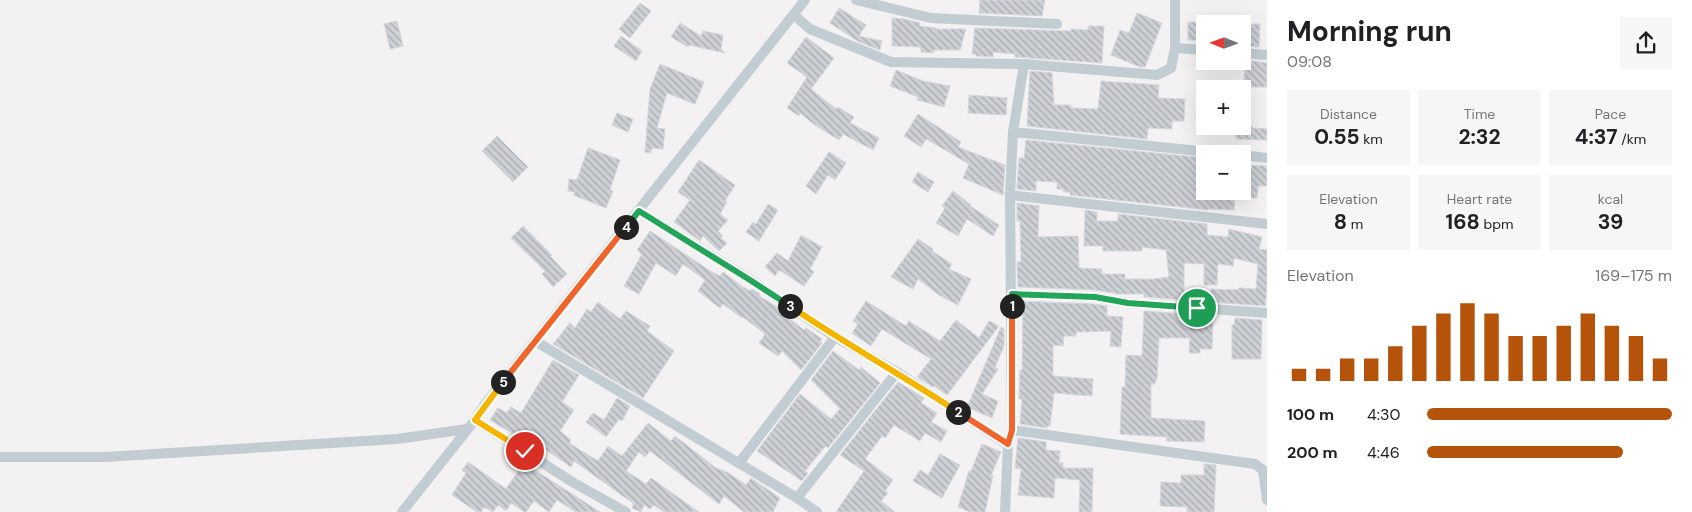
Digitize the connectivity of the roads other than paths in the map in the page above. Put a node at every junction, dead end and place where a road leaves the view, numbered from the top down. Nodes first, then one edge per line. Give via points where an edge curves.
1 (806, 0) edge
2 (856, 0) edge
3 (1175, 0) edge
4 (794, 15) junction
5 (1057, 24) dead end
6 (1175, 48) junction
7 (1196, 49) edge
8 (1251, 54) edge
9 (1267, 55) edge
10 (1024, 64) junction
11 (1013, 132) junction
12 (1196, 151) edge
13 (1251, 156) edge
14 (1267, 158) edge
15 (1010, 195) junction
16 (639, 211) junction
17 (1267, 224) edge
18 (1012, 294) junction
19 (1267, 313) edge
20 (835, 337) junction
21 (535, 341) junction
22 (897, 372) junction
23 (475, 420) junction
24 (467, 429) junction
25 (1012, 430) junction
26 (1008, 444) junction
27 (0, 457) edge
28 (739, 463) junction
29 (797, 498) junction
30 (1267, 500) edge
31 (402, 512) edge
32 (626, 512) edge
33 (817, 512) edge
34 (1005, 512) edge

1 - 4 street
2 - 5 street via 931,18
3 - 6 street
4 - 10 street via 810,29 892,62
4 - 16 street
6 - 7 street
6 - 10 street via 1171,68 1157,75
8 - 9 street
10 - 11 street
11 - 12 street
11 - 15 street
13 - 14 street
15 - 17 street
15 - 18 street
16 - 20 street
16 - 21 street
18 - 19 street via 1095,297 1128,303
18 - 25 street
20 - 22 street
20 - 28 street
21 - 23 street
21 - 28 street
22 - 26 street
22 - 29 street
23 - 24 street
23 - 32 street
24 - 27 street via 397,439 114,456
24 - 31 street
25 - 26 street
25 - 30 street via 1255,464 1264,470
26 - 34 street
28 - 29 street
29 - 33 street

